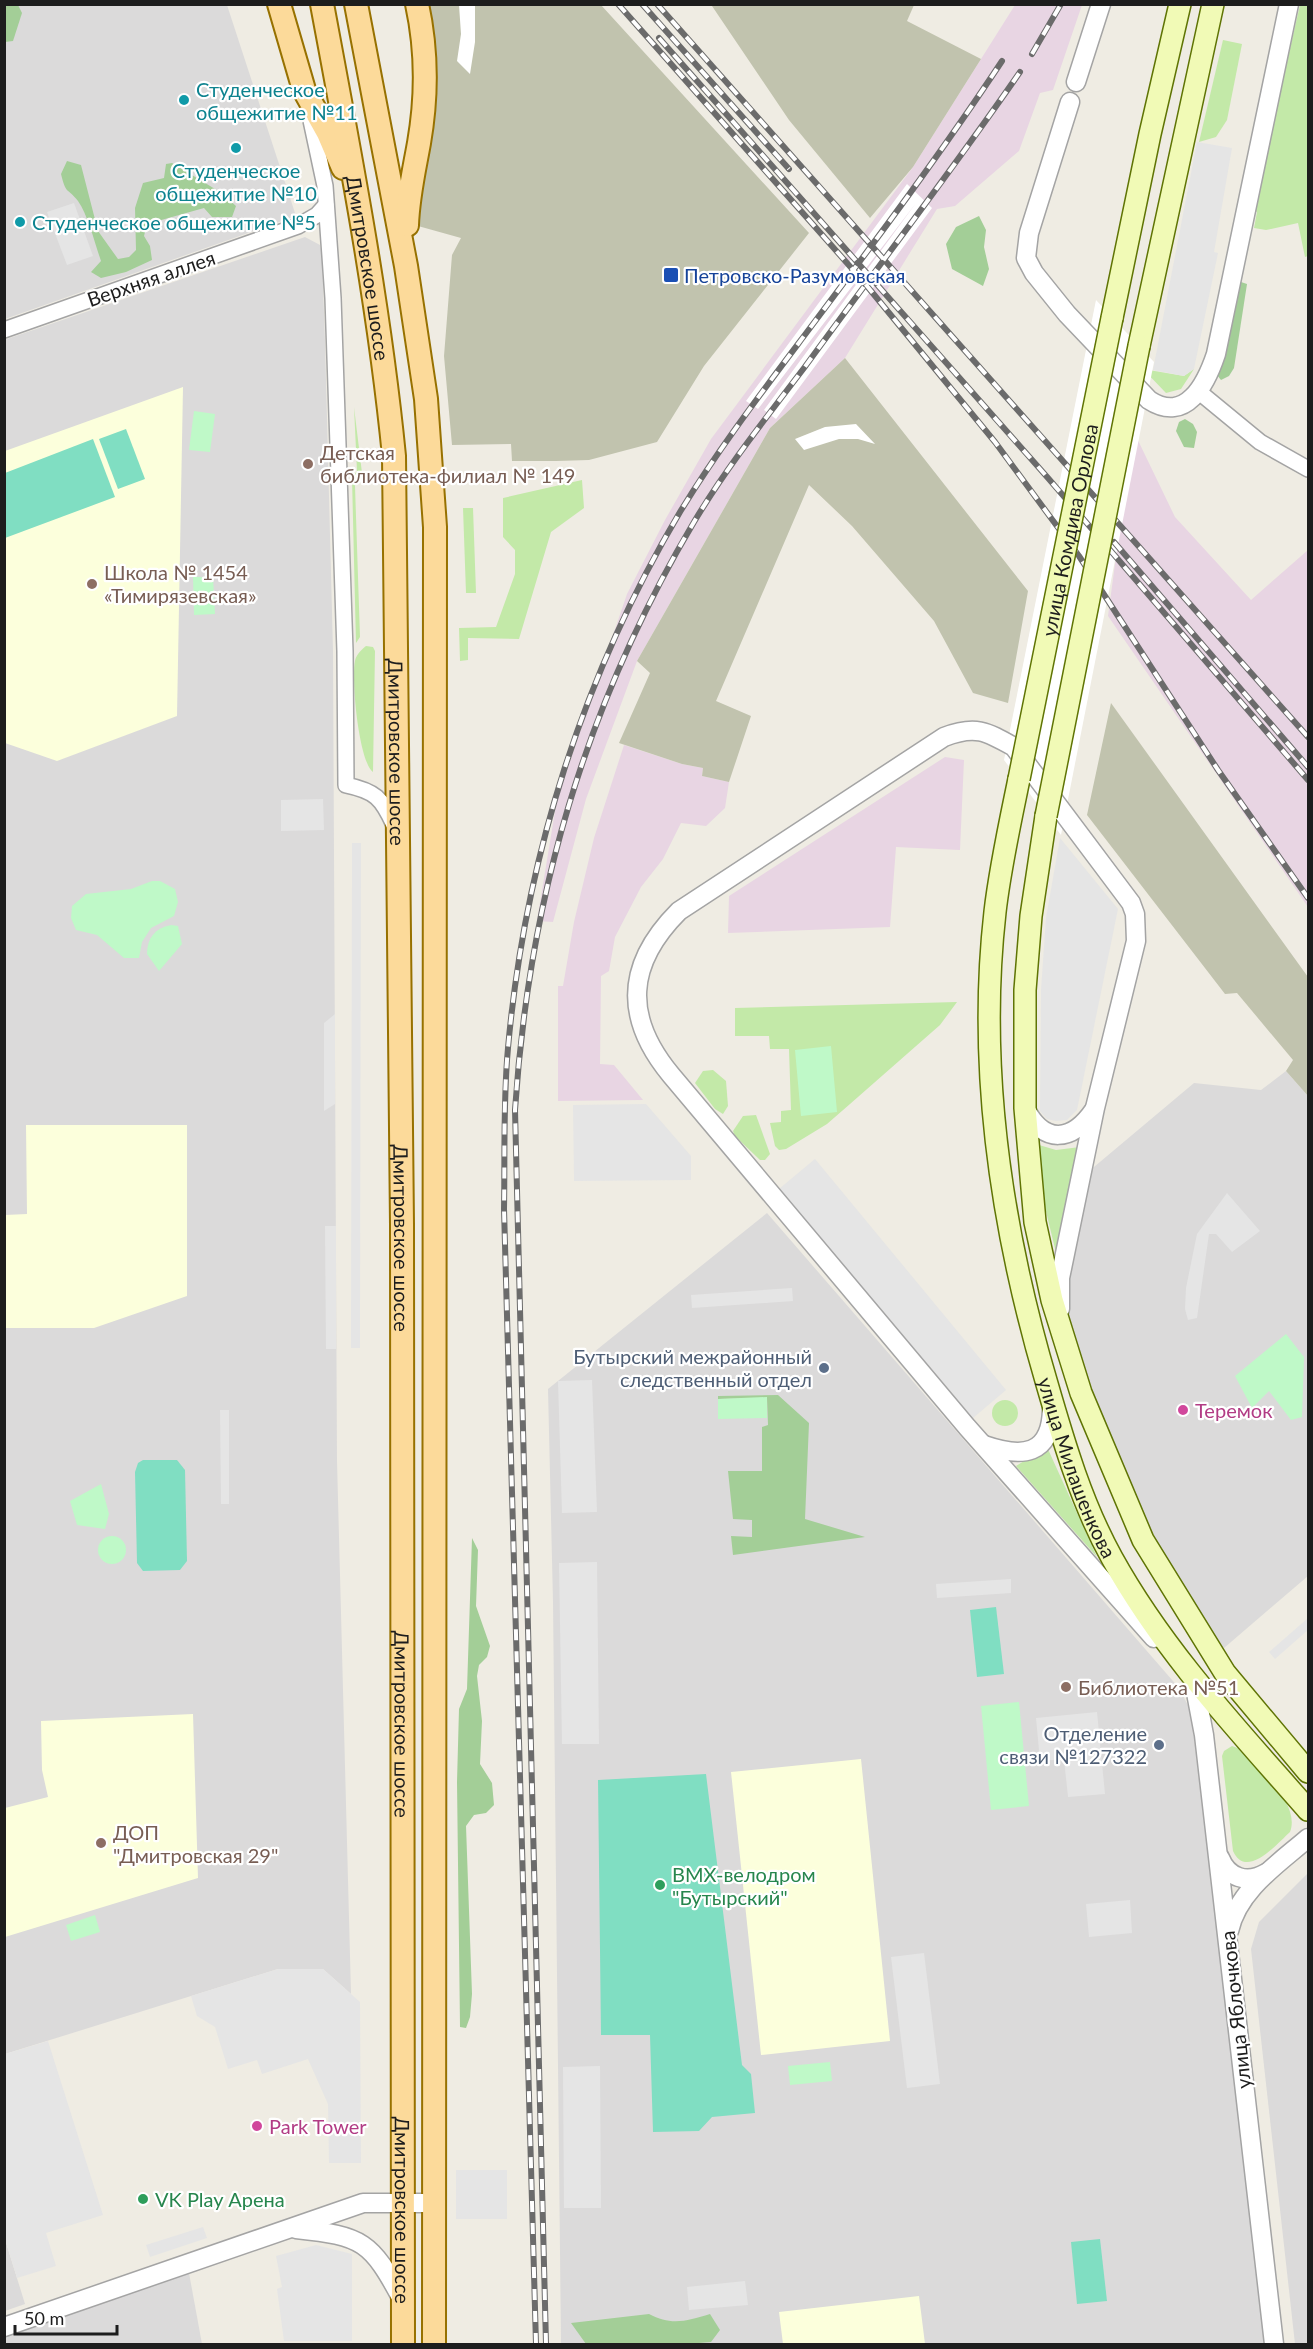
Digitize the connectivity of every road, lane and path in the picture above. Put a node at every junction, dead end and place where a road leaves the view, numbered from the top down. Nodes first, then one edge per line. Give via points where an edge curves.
1 (279, 4) edge
2 (322, 4) edge
3 (356, 4) edge
4 (417, 4) edge
5 (1101, 4) edge
6 (1180, 4) edge
7 (1213, 4) edge
8 (1289, 4) edge
9 (1076, 82) dead end
10 (304, 90) junction
11 (1070, 102) dead end
12 (326, 205) junction
13 (362, 214) junction
14 (298, 226) junction
15 (329, 234) junction
16 (406, 266) junction
17 (4, 330) edge
18 (1198, 391) junction
19 (1308, 469) edge
20 (399, 836) junction
21 (1025, 1060) joint
22 (991, 1061) joint
23 (1025, 1108) junction
24 (1095, 1108) junction
25 (1063, 1341) junction
26 (1052, 1402) junction
27 (983, 1445) junction
28 (1179, 1659) junction
29 (1192, 1677) junction
30 (1241, 1692) junction
31 (1218, 1708) junction
32 (1204, 1735) junction
33 (1308, 1772) edge
34 (1308, 1810) edge
35 (1308, 1838) edge
36 (1219, 1857) junction
37 (1267, 1873) junction
38 (1227, 1942) junction
39 (401, 2203) junction
40 (433, 2203) junction
41 (291, 2228) junction
42 (403, 2301) junction
43 (4, 2327) edge
44 (403, 2344) edge
45 (434, 2344) edge
46 (1274, 2344) edge

1 - 10 main road
2 - 13 main road, Дмитровское шоссе
3 - 16 main road
4 - 16 main road via 425,79 419,142 408,197
5 - 9 street
6 - 22 main road, улица Комдива Орлова, bridge via 1018,779 995,912
7 - 21 main road, улица Комдива Орлова, bridge via 1139,346 1046,816 1025,980
8 - 18 street via 1216,354
10 - 12 street
10 - 13 main road via 328,133
11 - 18 street via 1029,232 1028,264 1067,314 1149,400 1170,408 1189,400
12 - 14 street, Верхняя аллея
12 - 15 street
13 - 20 main road, Дмитровское шоссе via 394,456
14 - 15 street via 311,226
14 - 17 street, Верхняя аллея
15 - 20 street via 345,651 346,785 375,794 387,807
16 - 40 main road, Дмитровское шоссе via 426,399 435,527
18 - 19 street via 1260,442
20 - 39 main road, Дмитровское шоссе via 404,1517
21 - 23 main road, улица Милашенкова
22 - 26 main road, улица Милашенкова via 1004,1214 1027,1319
23 - 24 street via 1044,1132 1056,1135 1072,1133
23 - 25 main road, улица Милашенкова via 1035,1222
24 - 25 street via 1060,1278
24 - 27 street via 1136,941 1135,915 1131,903 1014,747 987,732 963,729 944,737 704,892 664,926 642,966 638,1017 658,1059
25 - 30 main road, улица Милашенкова via 1143,1540 1198,1633
26 - 27 street via 1050,1432 1034,1450 1011,1453
26 - 28 main road, улица Милашенкова via 1078,1484 1111,1556
27 - 28 street via 1143,1625
28 - 29 main road, улица Милашенкова
29 - 31 main road, улица Милашенкова
29 - 32 street, улица Яблочкова
30 - 31 street
30 - 33 main road, улица Милашенкова
31 - 32 street
31 - 34 main road, улица Милашенкова
32 - 36 street, улица Яблочкова
35 - 37 street
36 - 37 street via 1238,1878 1258,1878
36 - 38 street, улица Яблочкова
37 - 38 street via 1241,1901
38 - 46 street, улица Яблочкова
39 - 40 street
39 - 41 street via 363,2203
39 - 42 main road, Дмитровское шоссе
40 - 45 main road, Дмитровское шоссе
41 - 42 street via 350,2236 364,2244 382,2263
41 - 43 street
42 - 44 main road, Дмитровское шоссе

